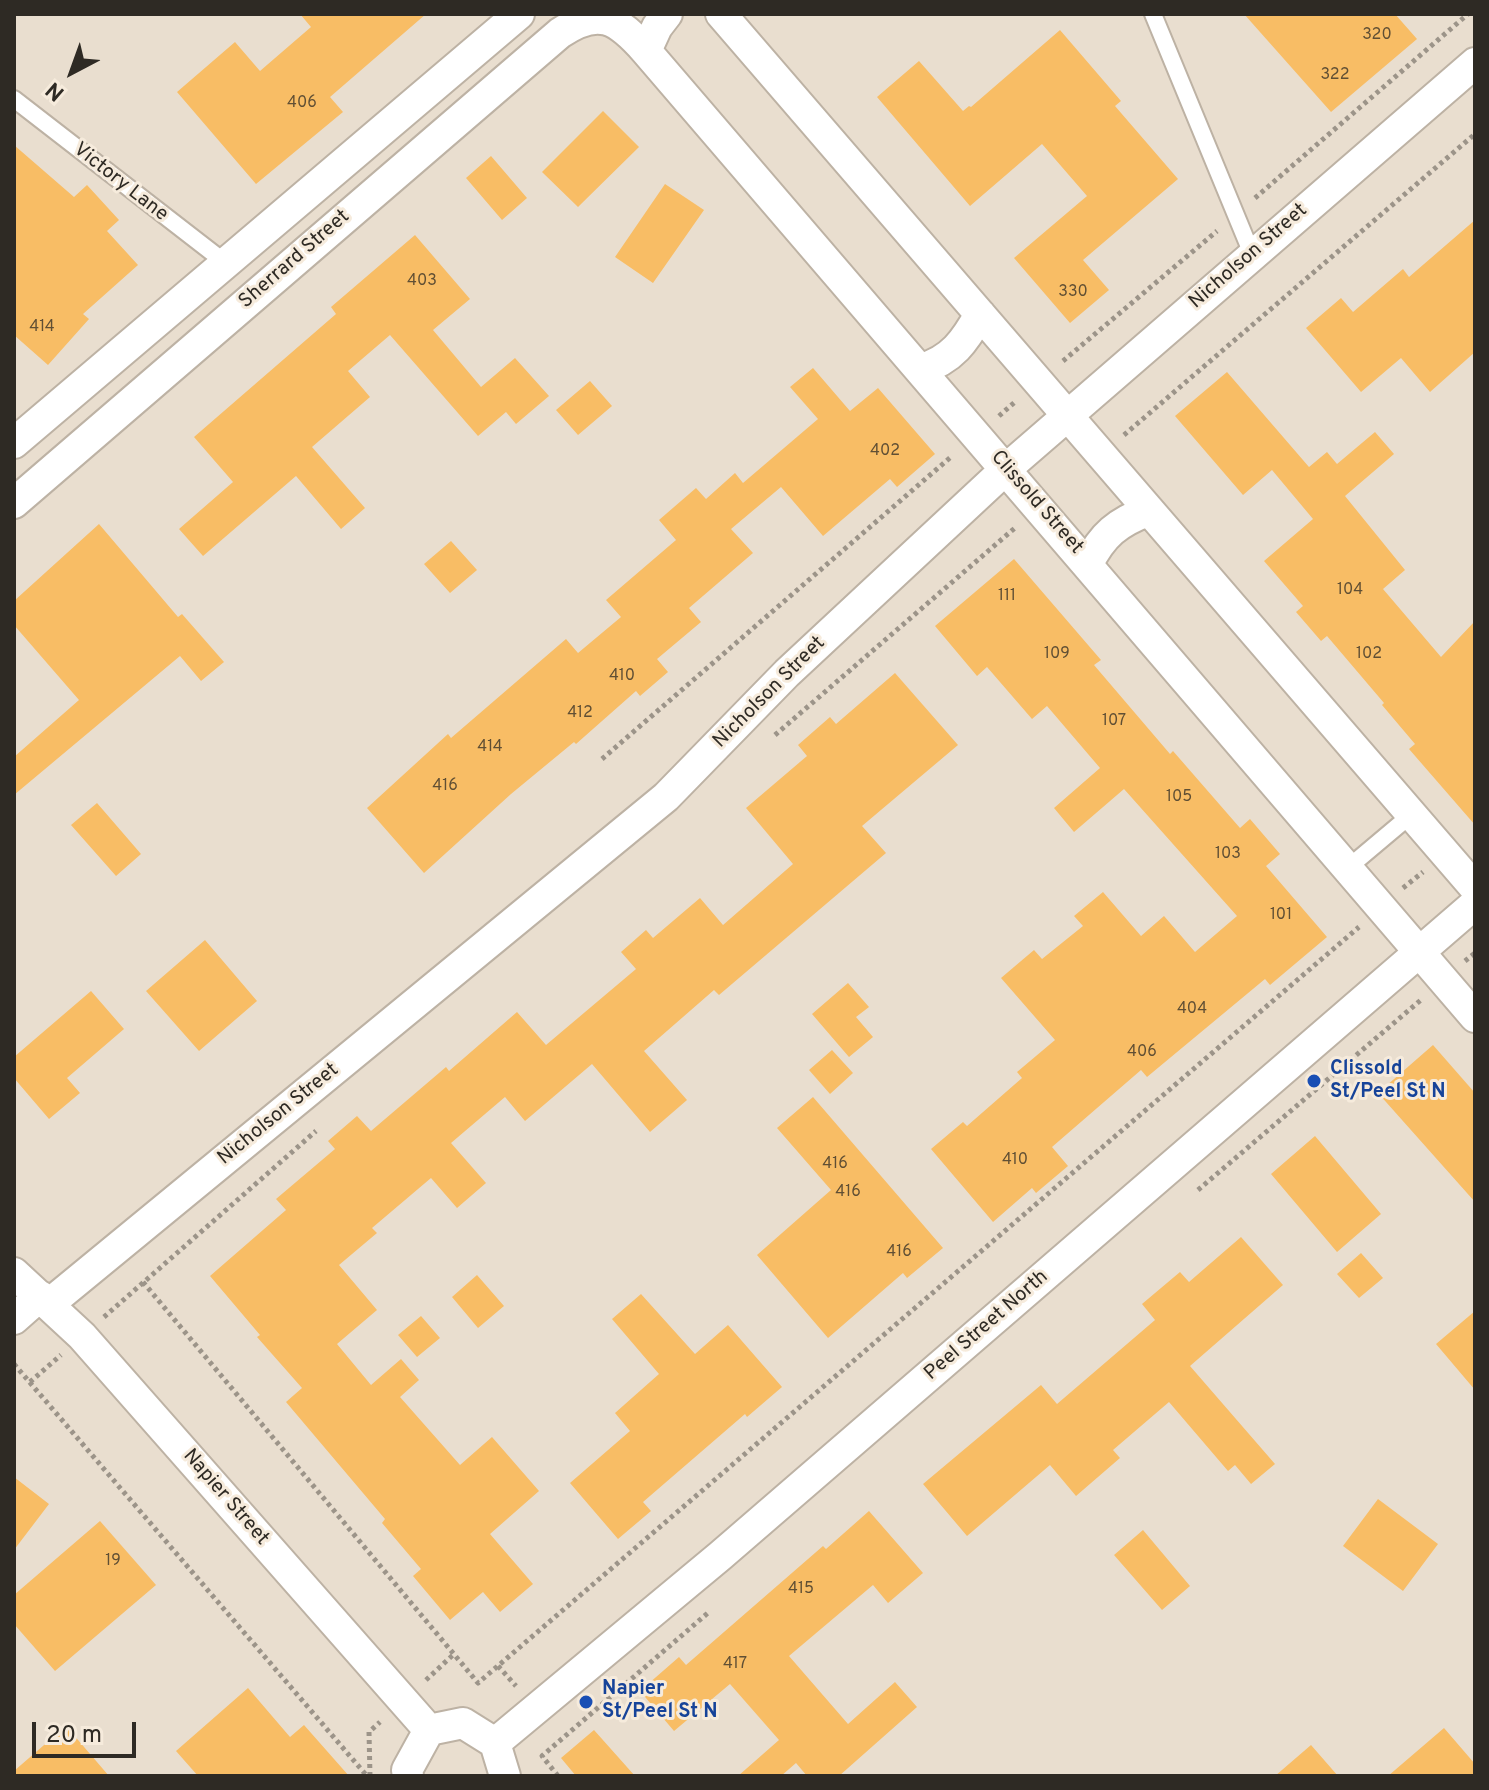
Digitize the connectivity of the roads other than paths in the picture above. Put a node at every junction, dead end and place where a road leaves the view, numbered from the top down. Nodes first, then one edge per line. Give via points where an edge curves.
1 (667, 14) edge
2 (721, 14) edge
3 (1153, 14) edge
4 (576, 18) edge
5 (511, 20) edge
6 (646, 51) junction
7 (531, 58) junction
8 (1475, 63) edge
9 (14, 99) edge
10 (1252, 254) junction
11 (227, 264) junction
12 (980, 314) junction
13 (921, 369) junction
14 (1066, 415) junction
15 (14, 443) edge
16 (1006, 469) junction
17 (14, 503) edge
18 (1148, 511) junction
19 (1088, 564) junction
20 (1412, 814) junction
21 (1349, 867) junction
22 (1475, 888) edge
23 (1475, 904) edge
24 (1420, 953) junction
25 (1475, 1017) edge
26 (14, 1273) edge
27 (45, 1300) junction
28 (14, 1319) edge
29 (429, 1730) junction
30 (495, 1743) junction
31 (408, 1776) edge
32 (505, 1776) edge

1 - 6 street
2 - 12 street
3 - 10 lane
4 - 6 street, Clissold Street via 611,20
4 - 7 street, Sherrard Street
5 - 7 street
5 - 11 street, Sherrard Street
6 - 13 street, Clissold Street
7 - 17 street, Sherrard Street
8 - 10 street, Nicholson Street
9 - 11 lane, Victory Lane
10 - 14 street, Nicholson Street
11 - 15 street, Sherrard Street
12 - 13 street via 957,350
12 - 14 street
13 - 16 street, Clissold Street
14 - 16 street, Nicholson Street
14 - 18 street
16 - 19 street, Clissold Street
16 - 27 street, Nicholson Street via 787,673 666,797
18 - 19 street via 1110,530
18 - 20 street
19 - 21 street, Clissold Street
20 - 21 lane
20 - 22 street
21 - 24 street, Clissold Street
23 - 24 street, Peel Street North
24 - 25 street, Clissold Street
24 - 30 street, Peel Street North
26 - 27 street, Napier Street
27 - 28 street, Nicholson Street
27 - 29 street, Napier Street
29 - 30 street via 463,1723
29 - 31 street
30 - 32 street

